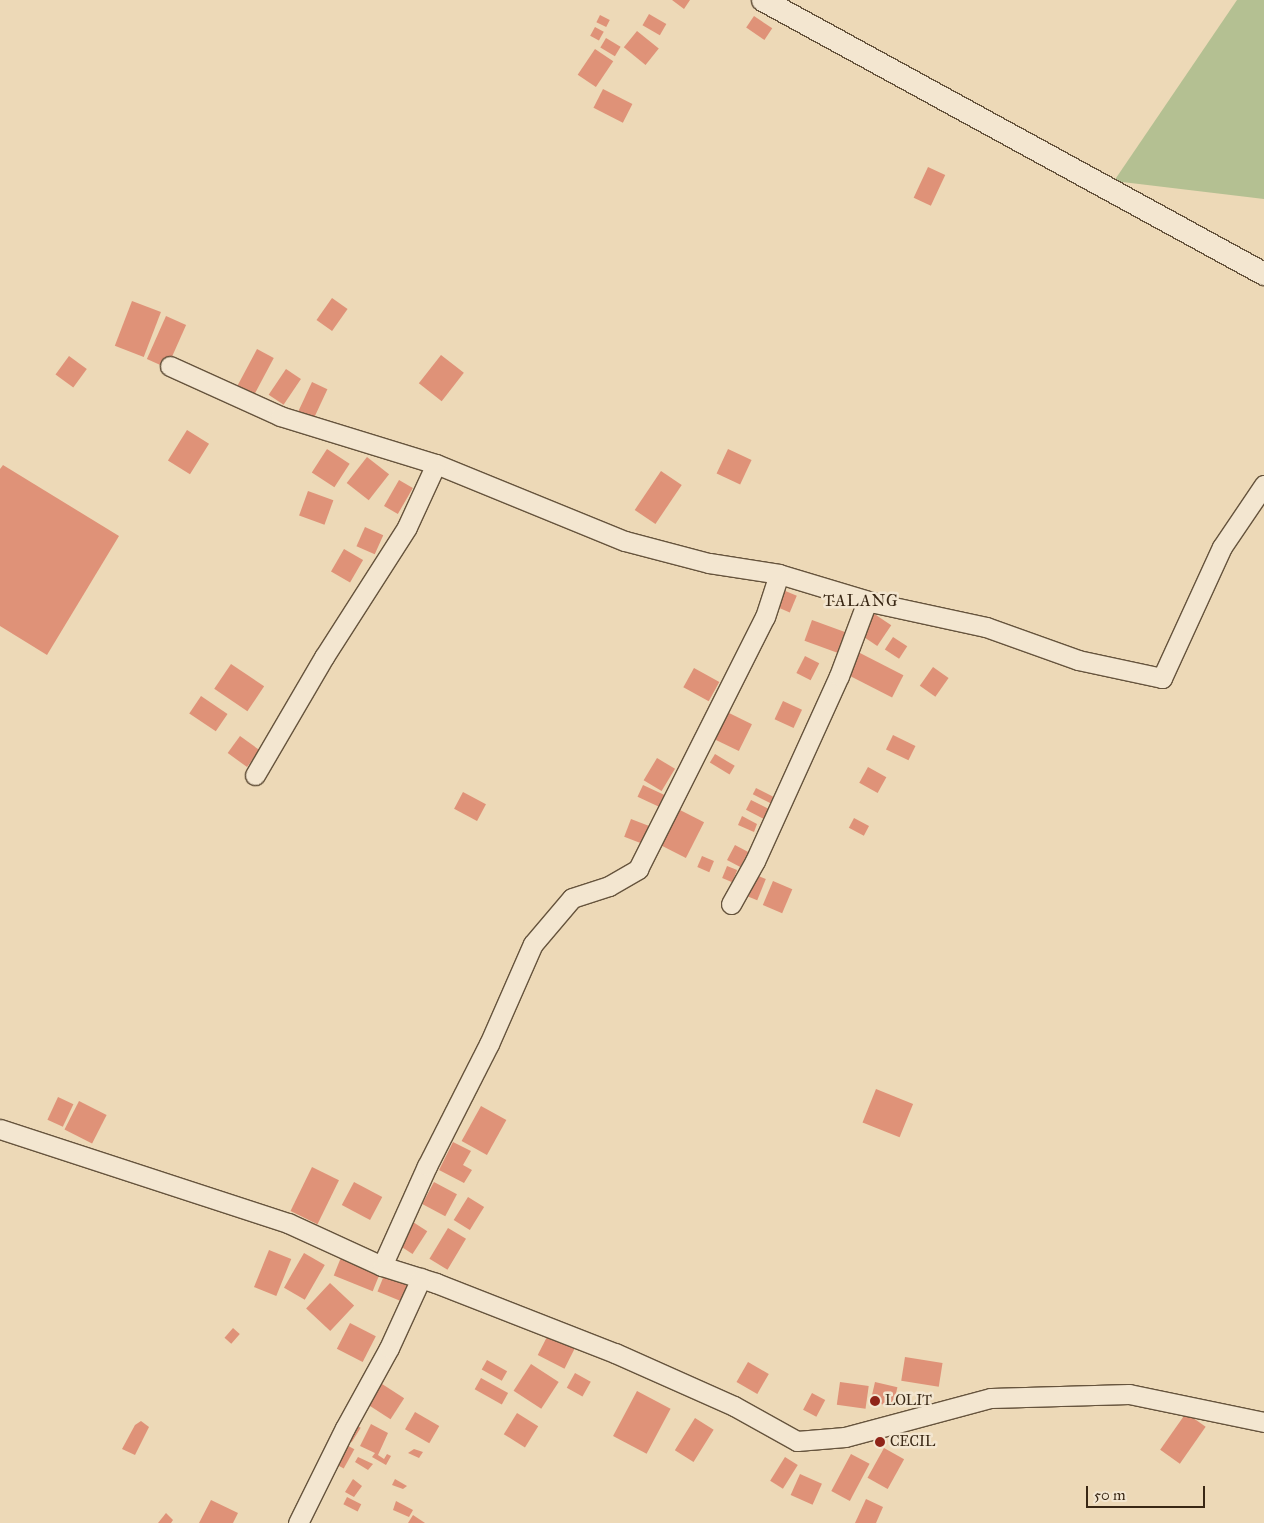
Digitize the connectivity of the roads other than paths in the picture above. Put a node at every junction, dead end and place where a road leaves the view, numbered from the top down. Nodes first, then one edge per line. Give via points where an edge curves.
1 (764, 0) edge
2 (1264, 274) edge
3 (170, 366) dead end
4 (436, 464) junction
5 (1264, 485) edge
6 (779, 574) junction
7 (867, 600) junction
8 (255, 775) dead end
9 (731, 904) dead end
10 (0, 1129) edge
11 (382, 1266) junction
12 (421, 1278) junction
13 (1264, 1422) edge
14 (298, 1523) edge

1 - 2 street
3 - 4 street via 280,416
4 - 6 street via 624,541 709,563
4 - 8 street via 406,526
5 - 7 street via 1222,547 1162,678 1078,660 986,628
6 - 7 street
6 - 11 street via 765,617 638,869 609,886 572,898 533,944 490,1044 427,1166
7 - 9 street via 835,685 755,861
10 - 11 street via 288,1224
11 - 12 street
12 - 13 street via 615,1353 734,1406 797,1441 845,1437 991,1398 1129,1394
12 - 14 street via 389,1348

